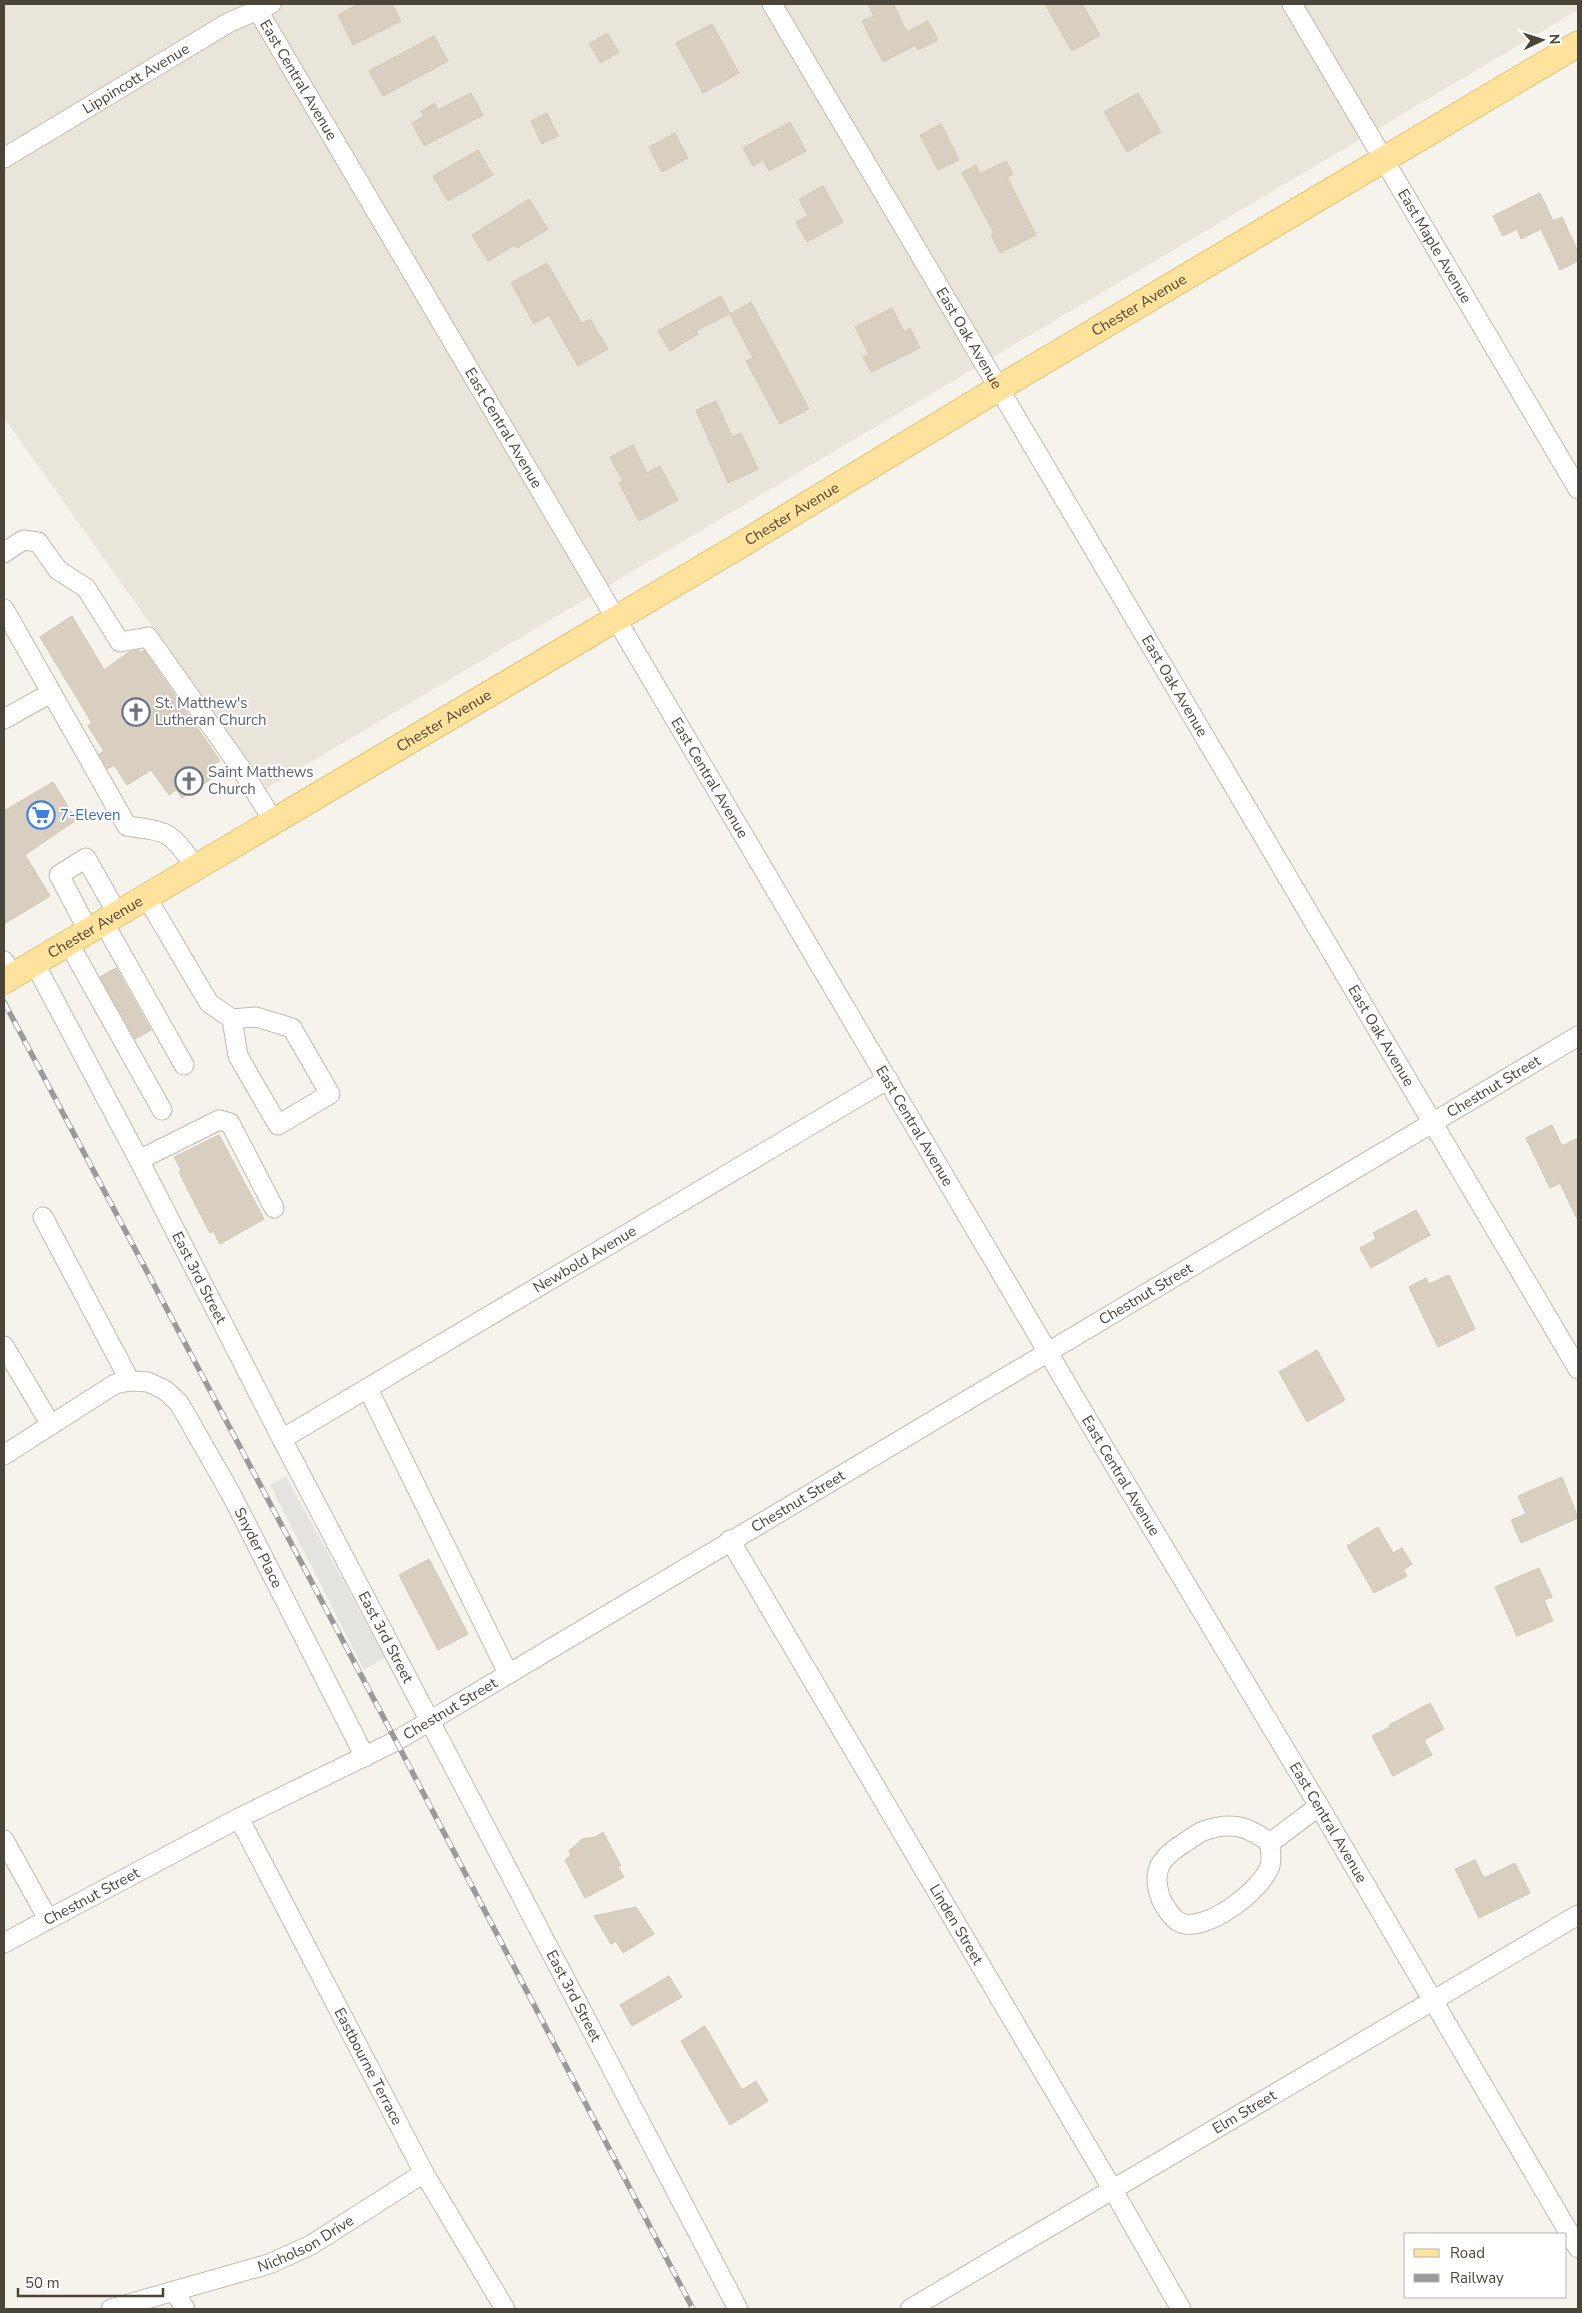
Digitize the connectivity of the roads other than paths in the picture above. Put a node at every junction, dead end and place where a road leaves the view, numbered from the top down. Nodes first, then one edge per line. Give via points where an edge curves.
1 (772, 4) edge
2 (1292, 4) edge
3 (261, 6) edge
4 (1578, 44) edge
5 (4, 158) edge
6 (1383, 159) junction
7 (999, 388) junction
8 (1578, 490) edge
9 (4, 553) edge
10 (4, 609) edge
11 (616, 619) junction
12 (51, 693) junction
13 (4, 719) edge
14 (274, 822) junction
15 (196, 868) junction
16 (147, 898) junction
17 (95, 928) junction
18 (35, 964) junction
19 (7, 973) edge
20 (232, 1020) junction
21 (1578, 1036) edge
22 (184, 1065) dead end
23 (888, 1079) junction
24 (162, 1110) dead end
25 (1432, 1123) junction
26 (139, 1160) junction
27 (274, 1208) dead end
28 (43, 1217) dead end
29 (4, 1346) edge
30 (1048, 1352) junction
31 (1578, 1369) edge
32 (123, 1383) junction
33 (368, 1389) junction
34 (51, 1425) junction
35 (282, 1439) junction
36 (4, 1455) edge
37 (730, 1540) junction
38 (508, 1673) junction
39 (430, 1720) junction
40 (365, 1757) junction
41 (1319, 1806) junction
42 (239, 1818) junction
43 (4, 1840) edge
44 (1270, 1843) junction
45 (1578, 1915) edge
46 (48, 1919) junction
47 (4, 1942) edge
48 (1432, 2000) junction
49 (424, 2173) junction
50 (1113, 2190) junction
51 (1578, 2248) edge
52 (176, 2292) junction
53 (111, 2309) edge
54 (184, 2309) edge
55 (505, 2309) edge
56 (738, 2309) edge
57 (910, 2309) edge
58 (1181, 2309) edge

1 - 7 street, East Oak Avenue
2 - 6 street, East Maple Avenue
3 - 5 street, Lippincott Avenue
3 - 11 street, East Central Avenue
4 - 6 main road, Chester Avenue
6 - 7 main road, Chester Avenue
6 - 8 street, East Maple Avenue
7 - 11 main road, Chester Avenue
7 - 25 street, East Oak Avenue
9 - 14 street via 23,540 38,542 58,570 86,588 120,642 148,637 240,767
10 - 12 street
11 - 14 main road, Chester Avenue
11 - 23 street, East Central Avenue
12 - 13 street
12 - 15 street via 126,826 165,832 175,839
14 - 15 main road, Chester Avenue
15 - 16 main road, Chester Avenue
16 - 17 main road, Chester Avenue
16 - 20 street via 209,1003
17 - 18 main road, Chester Avenue
17 - 22 street
17 - 24 street
18 - 19 main road, Chester Avenue
18 - 26 street, East 3rd Street
20 - 20 street via 238,1056 278,1125 330,1094 292,1028 256,1016
21 - 25 street, Chestnut Street
23 - 30 street, East Central Avenue
23 - 33 street, Newbold Avenue
25 - 30 street, Chestnut Street
25 - 31 street, East Oak Avenue
26 - 27 street via 219,1120 230,1123
26 - 35 street, East 3rd Street
28 - 32 street
29 - 34 street
30 - 37 street, Chestnut Street
30 - 41 street, East Central Avenue
32 - 34 street
32 - 40 street, Snyder Place via 148,1382 165,1390 179,1403 231,1494
33 - 35 street, Newbold Avenue
33 - 38 street
34 - 36 street
35 - 39 street, East 3rd Street
37 - 38 street, Chestnut Street
37 - 50 street, Linden Street
38 - 39 street, Chestnut Street
39 - 40 street, Chestnut Street
39 - 56 street, East 3rd Street
40 - 42 street, Chestnut Street
41 - 44 street
41 - 48 street, East Central Avenue
42 - 46 street, Chestnut Street
42 - 49 street, Eastbourne Terrace
43 - 46 street
44 - 44 street via 1254,1830 1231,1825 1202,1832 1174,1850 1160,1864 1156,1883 1164,1906 1179,1922 1197,1925 1220,1914 1249,1894 1265,1874 1270,1866
45 - 48 street, Elm Street
46 - 47 street, Chestnut Street
48 - 50 street, Elm Street
48 - 51 street, East Central Avenue
49 - 52 street, Nicholson Drive via 312,2245 269,2264
49 - 55 street, Eastbourne Terrace
50 - 57 street, Elm Street
50 - 58 street, Linden Street
52 - 53 street, Nicholson Drive
52 - 54 street

